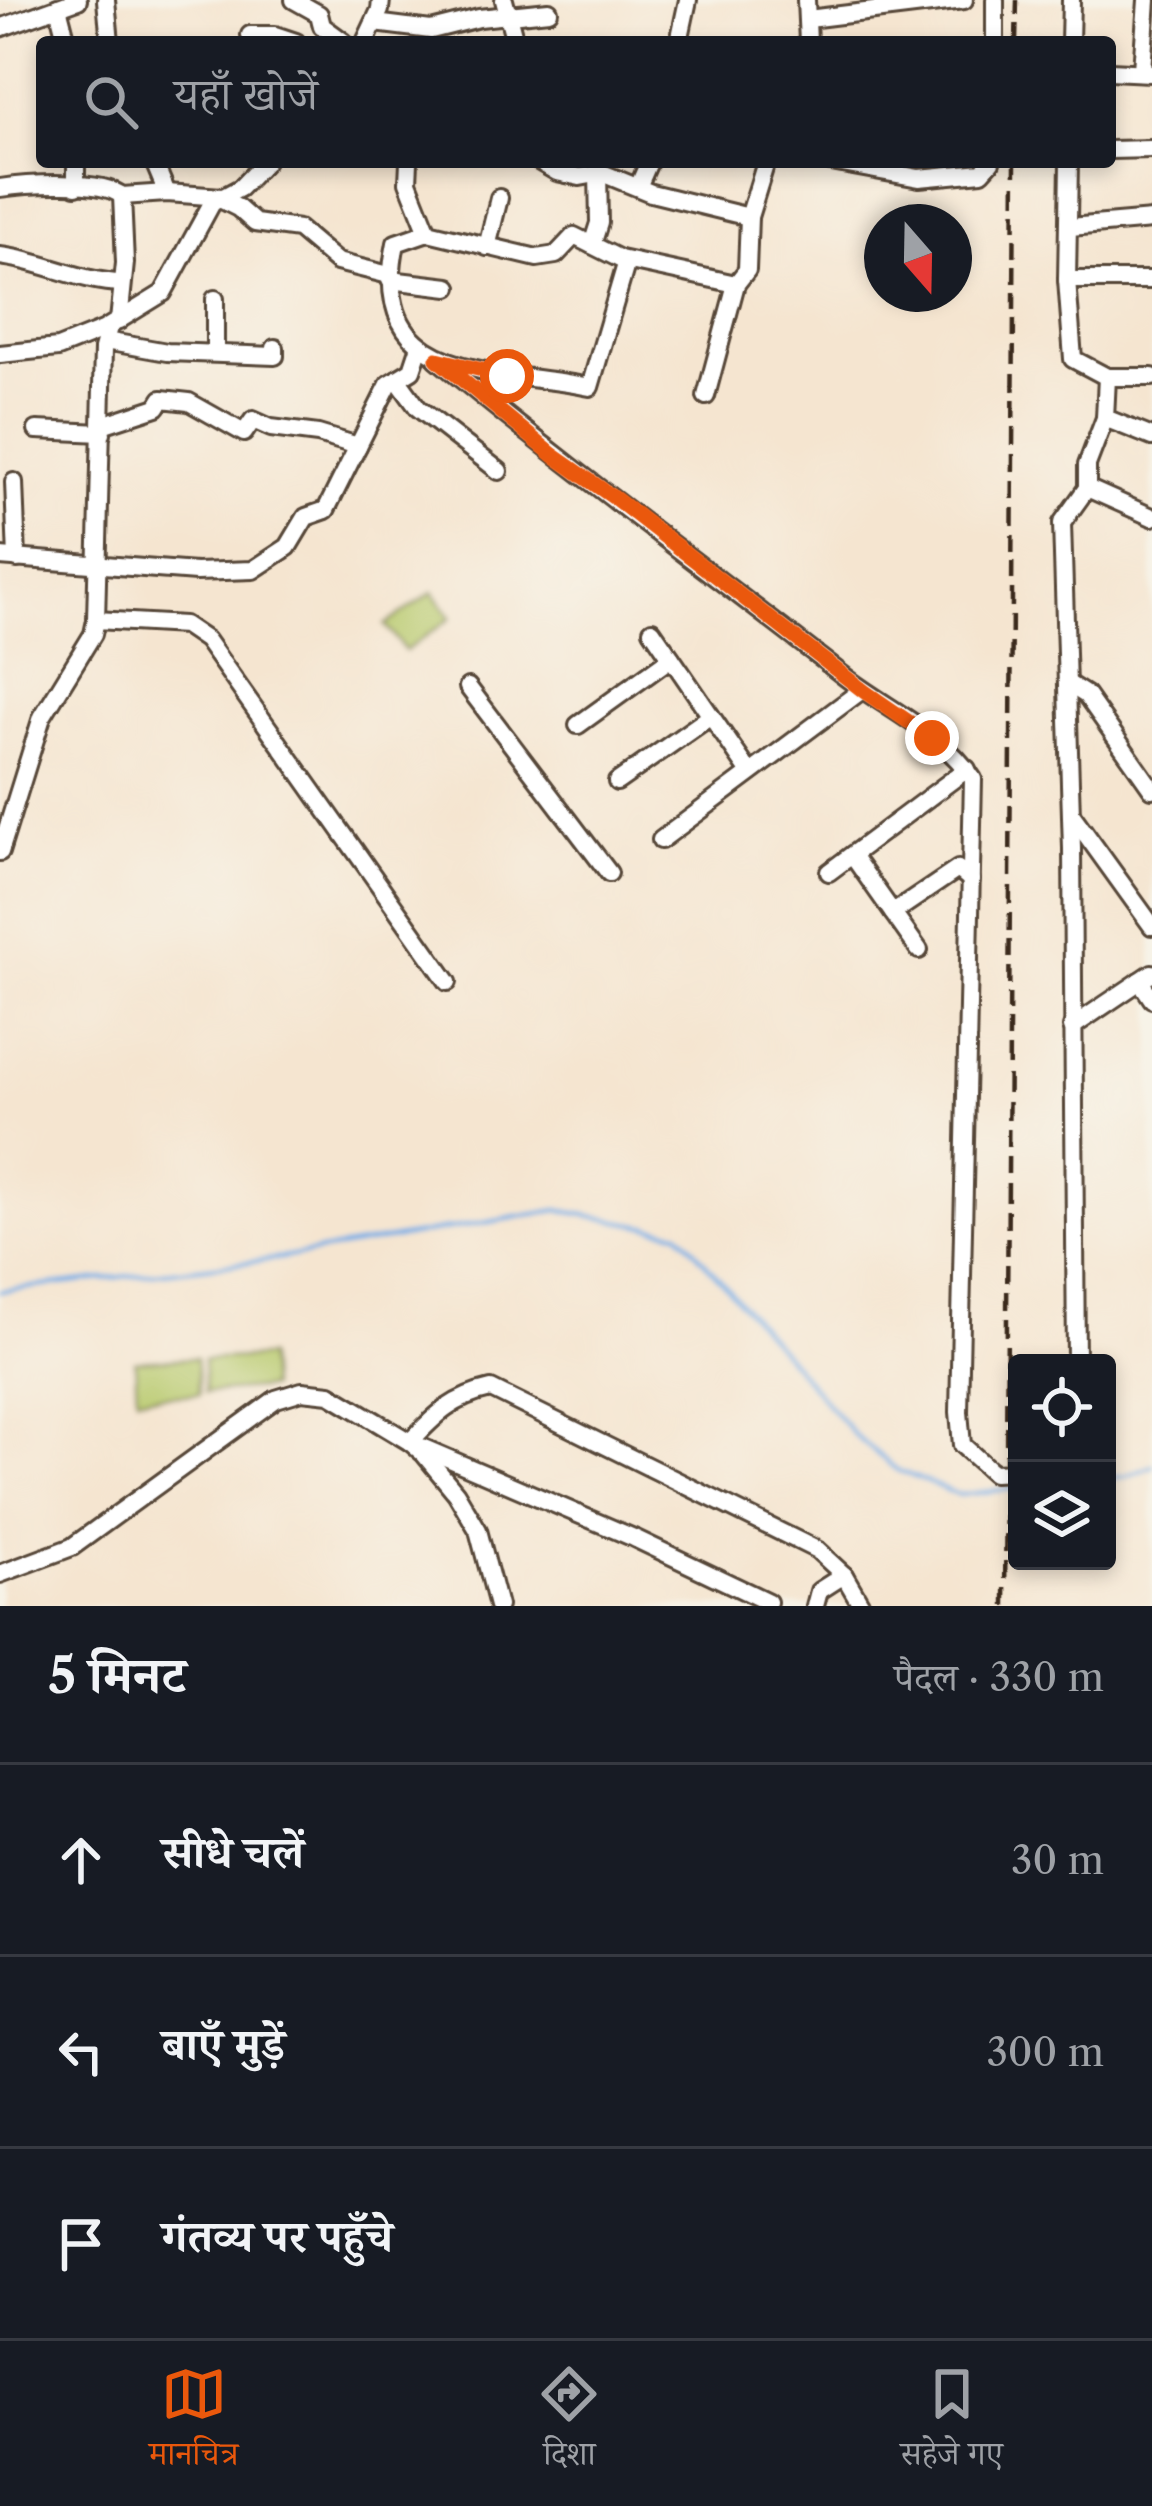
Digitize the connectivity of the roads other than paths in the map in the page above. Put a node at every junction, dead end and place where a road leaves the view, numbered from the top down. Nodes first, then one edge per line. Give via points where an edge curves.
1 (77, 0) edge
2 (106, 0) edge
3 (294, 0) edge
4 (381, 0) edge
5 (688, 0) edge
6 (964, 0) edge
7 (995, 0) edge
8 (1071, 0) edge
9 (1147, 0) edge
10 (48, 7) edge
11 (506, 8) edge
12 (807, 9) edge
13 (549, 10) dead end
14 (374, 23) junction
15 (0, 28) edge
16 (64, 36) edge
17 (109, 36) edge
18 (336, 36) edge
19 (368, 36) edge
20 (680, 36) edge
21 (995, 36) edge
22 (1070, 36) edge
23 (1116, 70) edge
24 (1147, 72) edge
25 (1152, 149) edge
26 (1116, 151) edge
27 (76, 168) edge
28 (156, 168) edge
29 (259, 168) edge
30 (409, 168) edge
31 (550, 168) edge
32 (646, 168) edge
33 (764, 168) edge
34 (864, 168) edge
35 (950, 168) edge
36 (986, 168) edge
37 (1069, 168) edge
38 (598, 173) junction
39 (76, 186) junction
40 (0, 188) edge
41 (638, 188) junction
42 (166, 193) junction
43 (122, 196) junction
44 (221, 198) junction
45 (499, 198) dead end
46 (749, 217) junction
47 (1152, 220) edge
48 (1070, 226) junction
49 (428, 232) junction
50 (592, 245) junction
51 (487, 247) junction
52 (0, 256) edge
53 (627, 261) junction
54 (390, 278) junction
55 (1067, 280) junction
56 (1152, 280) edge
57 (122, 283) junction
58 (736, 284) junction
59 (448, 287) dead end
60 (215, 299) dead end
61 (111, 330) junction
62 (420, 346) junction
63 (275, 348) dead end
64 (215, 353) junction
65 (0, 354) edge
66 (437, 359) junction
67 (1107, 377) junction
68 (1152, 377) edge
69 (397, 379) junction
70 (706, 396) dead end
71 (1105, 418) junction
72 (102, 429) junction
73 (37, 430) dead end
74 (1152, 436) edge
75 (358, 446) junction
76 (499, 471) dead end
77 (14, 482) dead end
78 (1087, 488) junction
79 (1152, 517) edge
80 (8, 558) edge
81 (99, 566) junction
82 (96, 620) junction
83 (652, 630) dead end
84 (671, 658) junction
85 (1067, 683) junction
86 (468, 687) dead end
87 (862, 690) junction
88 (711, 716) junction
89 (578, 724) dead end
90 (967, 769) junction
91 (751, 773) junction
92 (617, 782) dead end
93 (1152, 789) edge
94 (1071, 814) junction
95 (661, 840) dead end
96 (0, 852) edge
97 (852, 855) junction
98 (829, 872) dead end
99 (609, 873) dead end
100 (971, 880) junction
101 (892, 913) junction
102 (1152, 926) edge
103 (919, 950) dead end
104 (1146, 977) edge
105 (448, 982) dead end
106 (1152, 999) edge
107 (1072, 1028) junction
108 (1076, 1354) edge
109 (410, 1442) junction
110 (1008, 1472) edge
111 (0, 1574) edge
112 (844, 1575) junction
113 (738, 1588) junction
114 (498, 1606) edge
115 (724, 1606) edge
116 (766, 1606) edge
117 (815, 1606) edge
118 (862, 1606) edge

1 - 10 street
2 - 17 street
3 - 18 street
4 - 14 street
5 - 20 street
6 - 12 street
7 - 21 street
8 - 22 street
9 - 24 street
10 - 15 street
10 - 16 street
11 - 13 street
11 - 14 street via 431,30
14 - 19 street
23 - 24 street
25 - 26 street
27 - 39 street
28 - 42 street
29 - 44 street
30 - 49 street
31 - 38 street
32 - 41 street
33 - 46 street
34 - 35 street via 919,178
35 - 36 street
37 - 48 street
38 - 41 street
38 - 50 street
39 - 40 street
39 - 43 street
41 - 46 street
42 - 43 street
42 - 44 street
43 - 57 street
44 - 54 street via 255,224 298,229 337,262
44 - 61 street via 163,293
45 - 51 street
46 - 58 street via 747,271
47 - 48 street
48 - 55 street
49 - 51 street
49 - 54 street via 396,243
50 - 51 street via 574,236 556,255 537,258
50 - 53 street
52 - 57 street
53 - 58 street
53 - 66 street via 590,387
54 - 59 street
54 - 62 street via 396,311
55 - 56 street
55 - 67 street via 1073,359
57 - 61 street
58 - 70 street
60 - 64 street
61 - 64 street via 167,352
61 - 65 street via 58,348
61 - 72 street
62 - 66 street
62 - 69 street via 412,370
63 - 64 street via 275,356
66 - 87 street
67 - 68 street
67 - 71 street
69 - 75 street
69 - 76 street via 418,408
71 - 74 street
71 - 78 street
72 - 73 street
72 - 75 street via 162,399 189,402 244,433 253,420
72 - 81 street
75 - 81 street via 326,510 306,517 288,547 254,570
77 - 80 street
78 - 79 street
78 - 85 street via 1062,523
80 - 81 street
81 - 82 street
82 - 96 street via 42,717
82 - 105 street via 184,625 206,640
83 - 84 street
84 - 88 street
84 - 89 street
85 - 93 street via 1086,695
85 - 94 street
86 - 99 street
87 - 90 street
87 - 91 street
88 - 91 street
88 - 92 street
90 - 97 street
90 - 100 street via 975,818
91 - 95 street
94 - 102 street
94 - 107 street
97 - 98 street
97 - 101 street
100 - 101 street via 958,869
100 - 110 street via 959,1412 962,1445 993,1473
101 - 103 street
104 - 106 street
104 - 107 street
107 - 108 street
109 - 111 street via 330,1394 289,1394 72,1547
109 - 112 street via 441,1409 491,1389 817,1550
109 - 113 street
109 - 114 street via 472,1519
112 - 117 street via 819,1591
112 - 118 street
113 - 115 street
113 - 116 street

